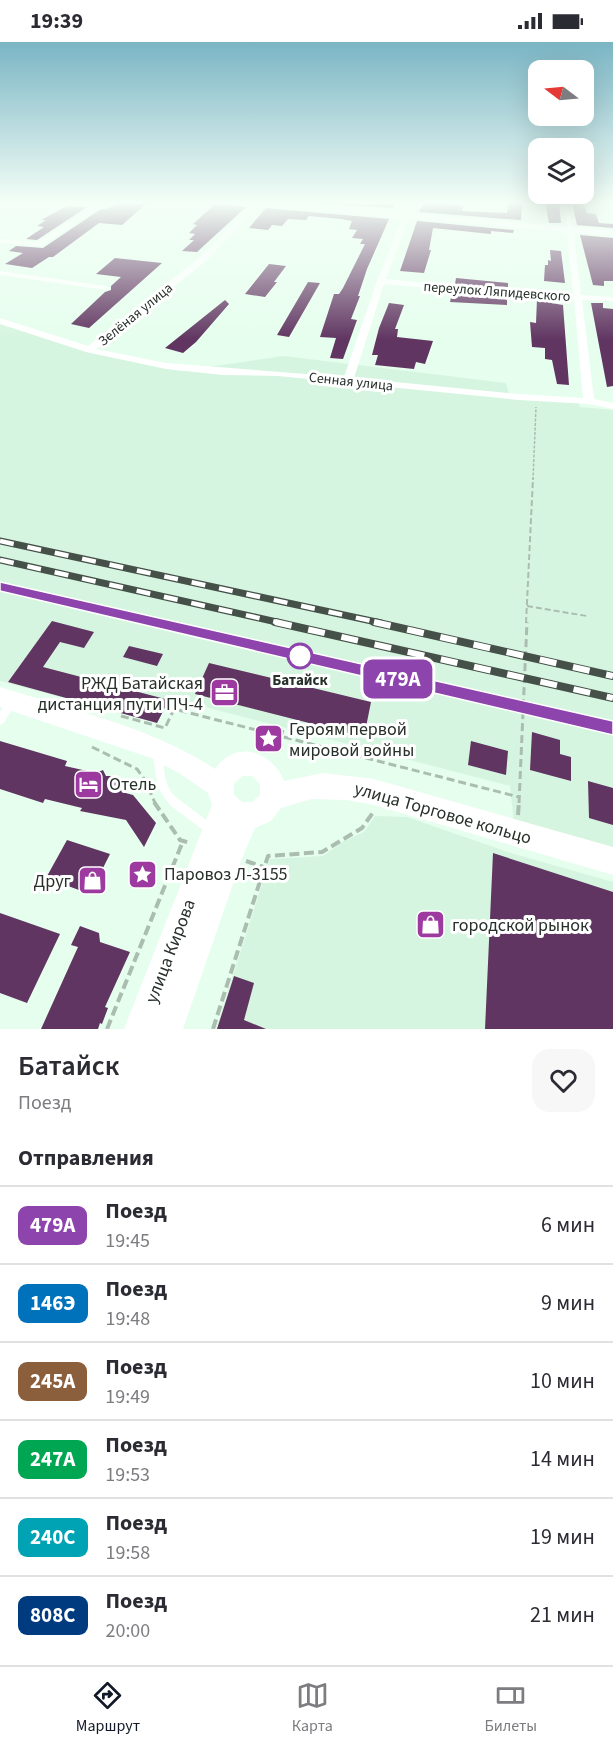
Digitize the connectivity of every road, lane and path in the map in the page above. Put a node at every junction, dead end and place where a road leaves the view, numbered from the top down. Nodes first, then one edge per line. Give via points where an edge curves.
1 (213, 248) edge
2 (394, 248) edge
3 (573, 248) edge
4 (0, 273) edge
5 (381, 281) junction
6 (106, 288) dead end
7 (576, 297) junction
8 (613, 299) edge
9 (0, 321) edge
10 (89, 350) junction
11 (348, 381) junction
12 (589, 401) junction
13 (537, 402) dead end
14 (613, 406) edge
15 (527, 606) junction
16 (587, 616) dead end
17 (4, 706) edge
18 (174, 709) dead end
19 (283, 730) dead end
20 (281, 736) junction
21 (91, 746) dead end
22 (157, 749) junction
23 (519, 792) dead end
24 (519, 797) dead end
25 (272, 798) junction
26 (383, 812) dead end
27 (218, 827) junction
28 (613, 861) edge
29 (264, 867) junction
30 (275, 871) dead end
31 (107, 1029) edge
32 (140, 1029) edge
33 (167, 1029) edge
34 (213, 1029) edge

1 - 10 street, Зелёная улица
2 - 5 street
3 - 7 street
4 - 6 street
5 - 7 street, переулок Ляпидевского
5 - 11 street
7 - 8 street, переулок Ляпидевского
7 - 12 street
9 - 10 street, Сенная улица
10 - 11 street, Сенная улица via 166,366
11 - 12 street, Сенная улица
12 - 14 street, Сенная улица
13 - 15 path
15 - 16 path
15 - 23 path
17 - 22 street
18 - 20 path
19 - 20 path
20 - 24 path
21 - 27 path via 137,769 180,840
22 - 27 street via 188,765
22 - 27 lane via 160,779 167,797
25 - 27 street, улица Торговое кольцо via 259,813
25 - 27 street via 270,776 262,767 238,766 230,772
25 - 28 street, улица Торговое кольцо via 301,787 336,784
26 - 29 path via 373,811 362,828 322,852 268,856
27 - 29 path
27 - 31 path
27 - 32 street, улица Кирова
27 - 33 street, улица Кирова
29 - 30 path
29 - 34 path

